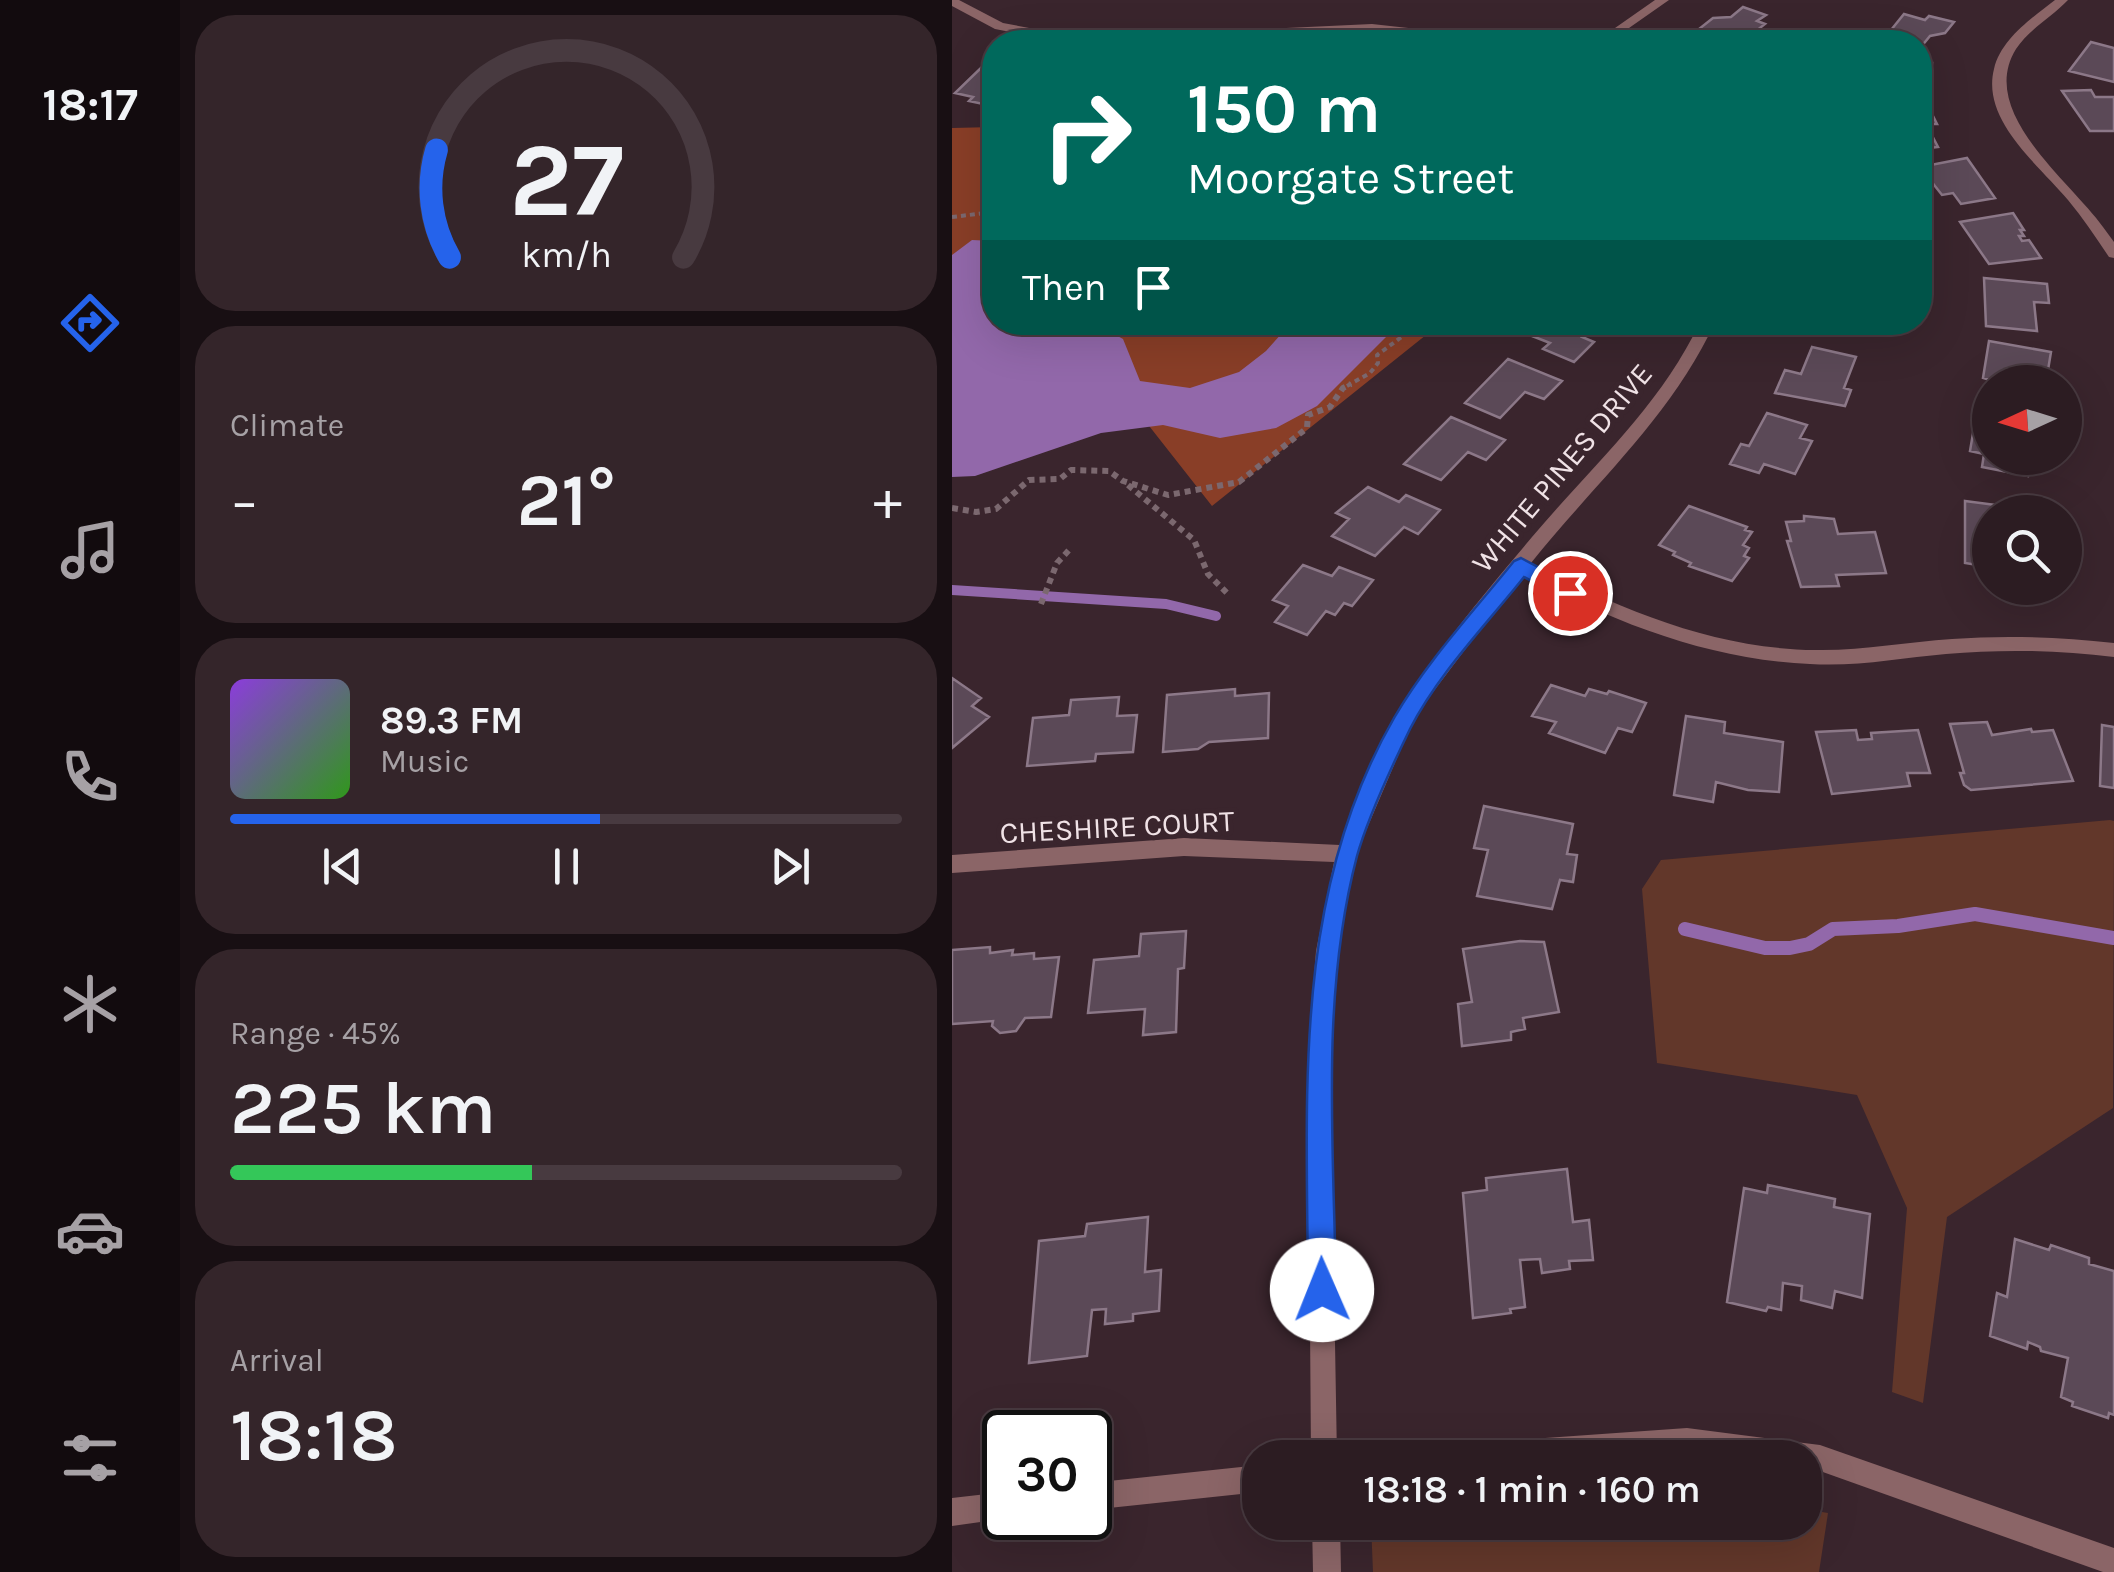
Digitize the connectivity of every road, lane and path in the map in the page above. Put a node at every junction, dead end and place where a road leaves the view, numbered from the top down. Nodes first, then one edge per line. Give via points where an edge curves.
1 (1663, 0) edge
2 (2062, 0) edge
3 (952, 1) edge
4 (1019, 30) edge
5 (1329, 30) edge
6 (1390, 30) edge
7 (1619, 30) edge
8 (982, 214) edge
9 (952, 218) edge
10 (2114, 254) edge
11 (1403, 335) edge
12 (1703, 335) edge
13 (1122, 482) junction
14 (952, 508) edge
15 (1070, 549) dead end
16 (1521, 566) junction
17 (1230, 595) dead end
18 (1041, 604) dead end
19 (2114, 650) edge
20 (1346, 854) junction
21 (952, 864) edge
22 (1324, 1440) edge
23 (1822, 1459) edge
24 (1242, 1480) edge
25 (1112, 1494) edge
26 (982, 1509) edge
27 (952, 1512) edge
28 (1326, 1540) edge
29 (2114, 1562) edge
30 (1327, 1572) edge

1 - 7 street
2 - 10 street via 2009,49 2000,96 2016,133
3 - 4 street
5 - 6 street
8 - 9 path
11 - 13 path via 1377,354 1370,373 1343,388 1330,407 1308,415 1307,428 1239,482 1168,495
12 - 16 street, WHITE PINES DRIVE via 1662,402
13 - 14 path via 1094,468 1071,470 1060,479 1030,480 996,509
13 - 17 path via 1194,540 1208,574
15 - 18 path via 1057,562
16 - 19 street via 1589,603 1696,640 1802,657 2036,644
16 - 20 street, WHITE PINES DRIVE via 1416,699
20 - 21 street, CHESHIRE COURT via 1184,848
20 - 22 street, WHITE PINES DRIVE via 1319,1054
23 - 29 street
24 - 25 street
26 - 27 street
28 - 30 street

